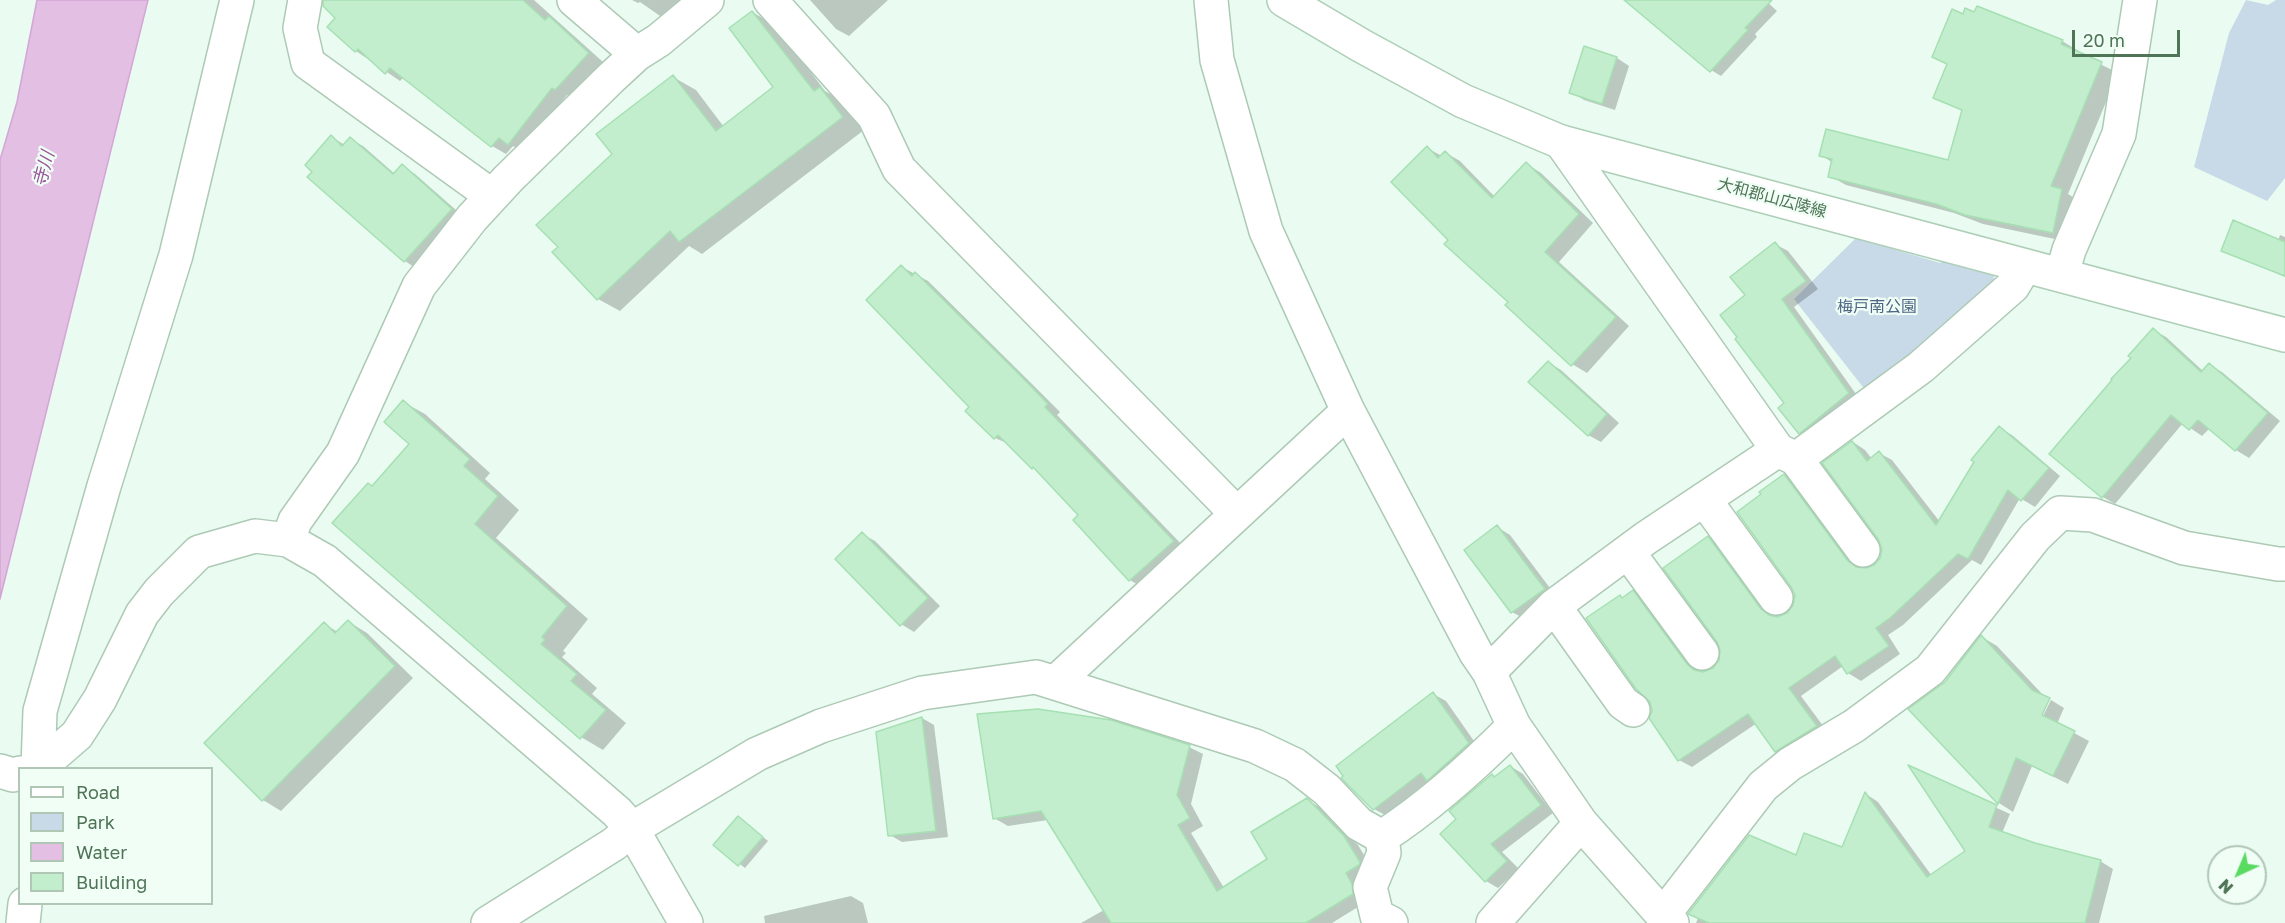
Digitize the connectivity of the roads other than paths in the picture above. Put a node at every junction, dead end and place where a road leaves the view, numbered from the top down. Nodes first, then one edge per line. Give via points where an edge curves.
1 (237, 0) edge
2 (305, 0) edge
3 (574, 0) edge
4 (707, 0) edge
5 (770, 0) edge
6 (1211, 0) edge
7 (1284, 0) edge
8 (2140, 0) edge
9 (637, 54) junction
10 (1561, 142) junction
11 (492, 196) junction
12 (2025, 266) junction
13 (2062, 274) junction
14 (2285, 335) edge
15 (1348, 411) junction
16 (1787, 454) junction
17 (1704, 499) junction
18 (1237, 514) junction
19 (288, 540) junction
20 (1863, 550) dead end
21 (1628, 552) junction
22 (2285, 564) edge
23 (1776, 598) dead end
24 (1554, 606) junction
25 (1702, 653) dead end
26 (1489, 672) junction
27 (1056, 682) junction
28 (1633, 710) dead end
29 (1514, 726) junction
30 (23, 767) edge
31 (28, 767) edge
32 (1581, 823) junction
33 (632, 829) junction
34 (1382, 837) junction
35 (25, 905) edge
36 (1667, 921) edge
37 (23, 923) edge
38 (488, 923) edge
39 (686, 923) edge
40 (1391, 923) edge
41 (1492, 923) edge

1 - 30 street via 176,255
2 - 11 street via 300,28 308,63
3 - 9 street
4 - 9 street
5 - 18 street via 874,116 899,169
6 - 15 street via 1217,60 1266,231
7 - 10 street, 大和郡山広陵線 via 1463,101
8 - 13 street via 2120,134
9 - 11 street
10 - 12 street, 大和郡山広陵線
10 - 16 street
11 - 19 street via 419,286 343,453 295,521
12 - 13 street, 大和郡山広陵線
12 - 16 street via 2013,286 1921,367
13 - 14 street, 大和郡山広陵線
15 - 18 street
15 - 26 street
16 - 17 street
16 - 20 street
17 - 21 street
17 - 23 street
18 - 27 street
19 - 31 street via 255,536 199,552 142,614 100,699 77,735
19 - 33 street via 326,561
21 - 24 street
21 - 25 street
22 - 36 street via 2184,548 2093,515 2060,513 2035,537 1930,670 1763,786 1671,905
24 - 26 street
24 - 28 street via 1623,703
26 - 29 street
27 - 33 street via 1036,677 922,693 821,726 757,754
27 - 34 street via 1255,746 1295,765 1327,790 1359,824
29 - 32 street
29 - 34 street via 1417,812
32 - 36 street
32 - 41 street
33 - 38 street
33 - 39 street
34 - 40 street via 1384,853 1370,887 1377,916
35 - 37 street

